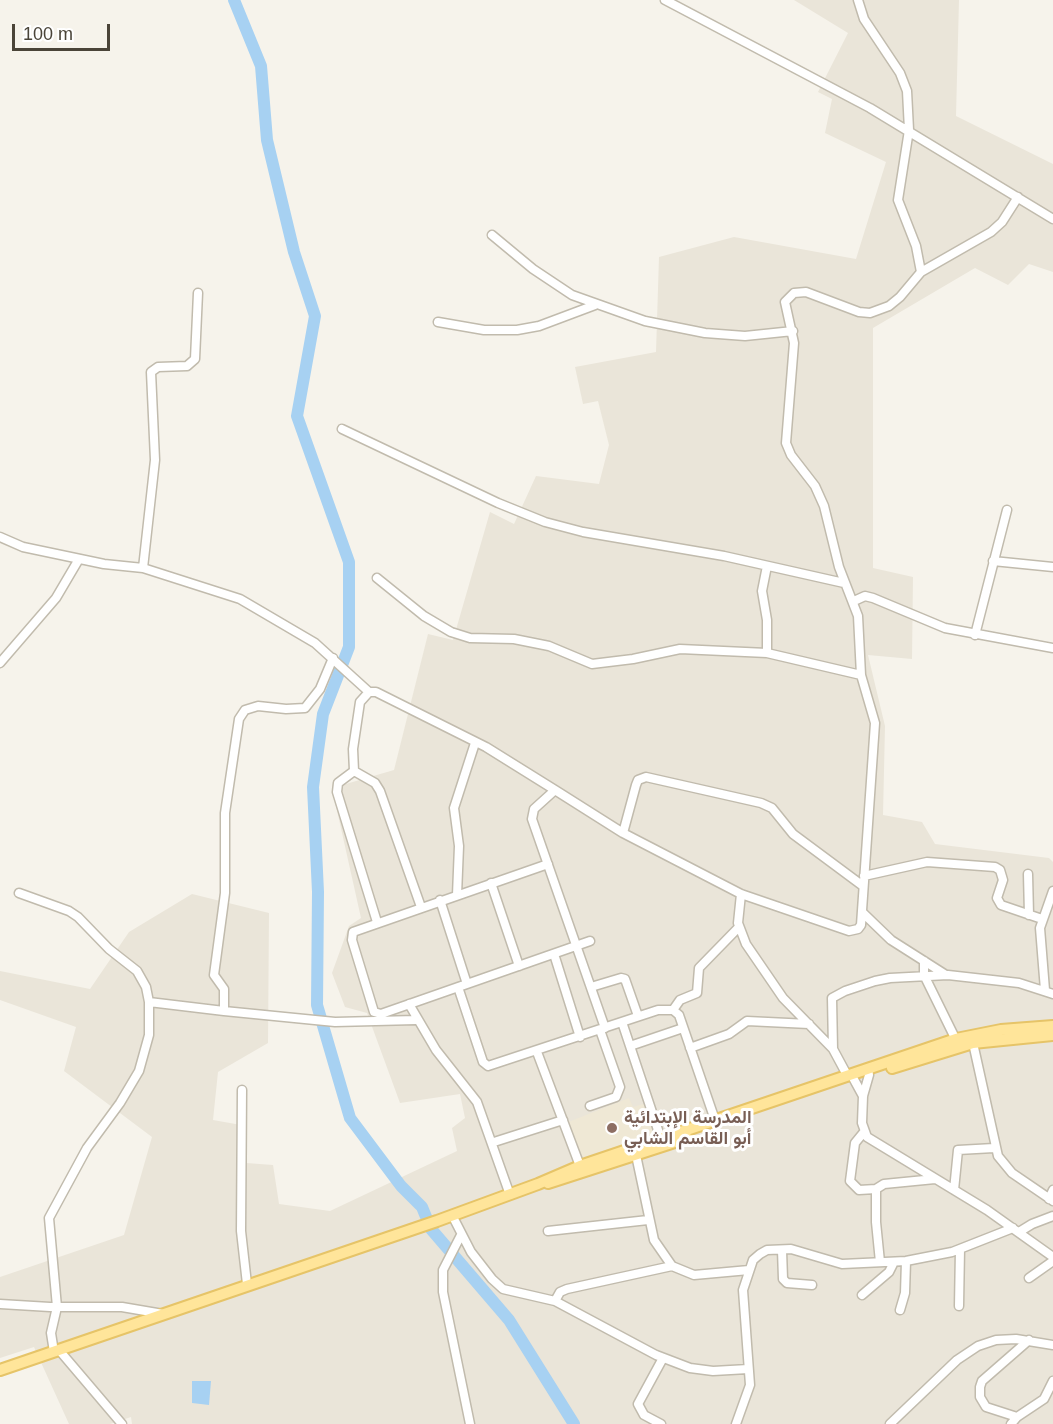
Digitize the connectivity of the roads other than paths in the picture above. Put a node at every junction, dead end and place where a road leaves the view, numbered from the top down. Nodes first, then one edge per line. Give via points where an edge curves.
1 (665, 0) edge
2 (858, 0) edge
3 (909, 130) junction
4 (1018, 197) junction
5 (1053, 219) edge
6 (492, 235) dead end
7 (921, 272) junction
8 (198, 293) dead end
9 (595, 305) junction
10 (438, 322) dead end
11 (793, 331) junction
12 (342, 429) dead end
13 (1007, 510) dead end
14 (0, 537) edge
15 (79, 559) junction
16 (993, 561) junction
17 (767, 566) junction
18 (1053, 567) edge
19 (143, 568) junction
20 (378, 578) dead end
21 (844, 583) junction
22 (854, 601) junction
23 (975, 635) junction
24 (1053, 648) edge
25 (768, 653) junction
26 (333, 658) junction
27 (0, 663) edge
28 (861, 675) junction
29 (369, 692) junction
30 (475, 743) junction
31 (354, 771) junction
32 (555, 790) junction
33 (623, 833) junction
34 (548, 864) junction
35 (1028, 874) dead end
36 (864, 876) junction
37 (491, 883) junction
38 (863, 886) junction
39 (1053, 891) edge
40 (18, 893) dead end
41 (741, 894) junction
42 (457, 895) junction
43 (440, 900) junction
44 (421, 907) junction
45 (862, 914) junction
46 (1029, 915) junction
47 (1042, 919) junction
48 (377, 922) junction
49 (739, 927) junction
50 (590, 941) dead end
51 (577, 946) junction
52 (554, 954) junction
53 (924, 961) junction
54 (519, 966) junction
55 (924, 975) junction
56 (948, 975) junction
57 (462, 985) junction
58 (591, 987) junction
59 (1049, 992) edge
60 (149, 1002) junction
61 (409, 1004) junction
62 (673, 1010) junction
63 (224, 1011) junction
64 (638, 1016) junction
65 (416, 1020) junction
66 (622, 1022) junction
67 (808, 1024) junction
68 (1053, 1026) edge
69 (683, 1028) junction
70 (602, 1029) junction
71 (1053, 1035) edge
72 (580, 1037) junction
73 (957, 1043) junction
74 (973, 1043) junction
75 (630, 1046) junction
76 (690, 1048) junction
77 (833, 1049) junction
78 (537, 1052) junction
79 (868, 1072) junction
80 (851, 1076) junction
81 (242, 1090) dead end
82 (863, 1096) junction
83 (590, 1106) dead end
84 (562, 1120) junction
85 (715, 1120) junction
86 (864, 1132) junction
87 (661, 1139) junction
88 (494, 1142) junction
89 (994, 1148) junction
90 (636, 1155) junction
91 (580, 1166) junction
92 (935, 1179) junction
93 (538, 1184) junction
94 (876, 1189) junction
95 (954, 1190) junction
96 (510, 1195) junction
97 (1052, 1197) edge
98 (452, 1215) junction
99 (1053, 1216) edge
100 (648, 1220) junction
101 (1016, 1230) junction
102 (548, 1231) dead end
103 (461, 1235) junction
104 (960, 1249) junction
105 (782, 1250) junction
106 (1053, 1259) edge
107 (906, 1261) junction
108 (880, 1262) junction
109 (894, 1262) junction
110 (672, 1266) junction
111 (750, 1270) junction
112 (1029, 1278) dead end
113 (247, 1284) junction
114 (812, 1286) dead end
115 (862, 1295) dead end
116 (555, 1301) junction
117 (0, 1304) edge
118 (959, 1306) dead end
119 (57, 1307) junction
120 (900, 1310) dead end
121 (164, 1314) junction
122 (1029, 1340) junction
123 (1053, 1345) edge
124 (56, 1351) junction
125 (663, 1358) junction
126 (748, 1369) junction
127 (0, 1370) edge
128 (1053, 1381) edge
129 (1014, 1420) edge
130 (122, 1424) edge
131 (471, 1424) edge
132 (661, 1424) edge
133 (736, 1424) edge
134 (890, 1424) edge

1 - 3 street
2 - 3 street via 864,19 904,82 909,100
3 - 4 street
3 - 7 street via 898,200 916,246
4 - 5 street
4 - 7 street via 991,232
6 - 9 street via 553,284
7 - 11 street via 889,306 870,313 842,307 806,292 794,293 786,302
8 - 19 street via 195,359 187,366 158,367 151,372 155,460
9 - 10 street via 518,330 484,330
9 - 11 street via 645,321 705,333 745,336
11 - 21 street via 786,443 824,506
12 - 17 street via 545,522
13 - 16 street
14 - 15 street via 23,547
15 - 19 street
15 - 27 street via 56,598
16 - 18 street
16 - 23 street
17 - 21 street
17 - 25 street via 762,591
19 - 26 street via 240,599
20 - 25 street via 424,616 451,632 470,638 541,644 592,664 648,657 672,649
21 - 22 street
22 - 23 street via 865,596 873,598 934,625
22 - 28 street via 860,632
23 - 24 street
25 - 28 street
26 - 29 street
26 - 63 street via 320,689 305,708 258,706 245,710 239,719 225,813 225,893 214,975 224,989
28 - 36 street via 876,723
29 - 30 street via 376,692
29 - 31 street via 360,702
30 - 32 street
30 - 42 street via 454,808 459,846
31 - 44 street via 375,783 380,791
31 - 48 street via 338,783 337,792
32 - 33 street
32 - 34 street via 532,814
33 - 38 street via 638,780 658,779 772,808 793,834
33 - 41 street
34 - 37 street
34 - 51 street
35 - 46 street
36 - 38 street
36 - 46 street via 927,862 995,867 1003,880 998,902
37 - 42 street
37 - 54 street
38 - 45 street
39 - 47 street
40 - 60 street via 78,917 137,971
41 - 45 street via 849,931 858,928
41 - 49 street
42 - 43 street
43 - 44 street
43 - 57 street
44 - 48 street
45 - 53 street via 891,940
46 - 47 street
47 - 59 street
48 - 61 street via 351,935 373,1010 379,1014
49 - 62 street via 699,968 697,993 680,1000
49 - 67 street via 767,976
50 - 51 street
51 - 52 street
51 - 58 street
52 - 54 street
52 - 72 street
53 - 55 street
53 - 56 street
54 - 57 street
55 - 56 street
55 - 73 street
55 - 77 street via 890,978 836,995 831,1002
56 - 59 street via 1019,983
57 - 61 street
57 - 78 street via 485,1065 491,1067
58 - 64 street via 625,980
58 - 70 street
60 - 63 street
60 - 119 street via 149,1035 139,1071 87,1148 51,1211 48,1230
61 - 65 street
62 - 64 street via 665,1008
62 - 69 street
63 - 65 street via 335,1022
64 - 66 street
65 - 88 street via 477,1102
66 - 70 street
66 - 75 street
67 - 76 street via 747,1021 729,1034
67 - 77 street
68 - 73 main road via 1001,1030
69 - 75 street
69 - 76 street
70 - 72 street
70 - 83 street via 620,1087 616,1097
71 - 74 main road
72 - 78 street
73 - 74 main road
73 - 79 main road
74 - 89 street
75 - 87 street
76 - 85 street
77 - 80 street
78 - 84 street
79 - 80 main road
79 - 82 street
80 - 82 street
80 - 85 main road
80 - 90 main road
81 - 113 street via 242,1231
82 - 86 street
84 - 88 street
84 - 91 street
85 - 87 main road
86 - 92 street
86 - 94 street via 855,1143 850,1181 859,1190
87 - 91 main road
88 - 96 street
89 - 95 street via 957,1151
89 - 97 street via 1006,1168
90 - 93 main road via 556,1182
90 - 100 street
91 - 93 main road
92 - 94 street via 884,1184
92 - 95 street
93 - 96 main road
94 - 108 street
95 - 101 street
96 - 98 main road
98 - 103 street
98 - 113 main road
99 - 101 street
100 - 102 street
100 - 110 street via 654,1240
101 - 104 street
101 - 106 street
103 - 116 street via 503,1289
103 - 131 street via 443,1270 443,1292
104 - 107 street
104 - 118 street
105 - 108 street via 802,1252 831,1263
105 - 111 street via 760,1254
105 - 114 street via 783,1280
106 - 112 street
107 - 109 street
107 - 120 street
108 - 109 street
109 - 115 street via 889,1272
110 - 111 street via 694,1275
110 - 116 street via 567,1289
111 - 126 street via 743,1290
113 - 121 main road
116 - 125 street
117 - 119 street
119 - 121 street via 122,1307
119 - 124 street via 51,1333
121 - 124 main road
122 - 123 street
122 - 129 street via 980,1387 986,1407
122 - 134 street via 996,1340 978,1346 957,1360
124 - 127 main road
124 - 130 street
125 - 126 street via 713,1371
125 - 132 street via 638,1404 644,1415
126 - 133 street via 748,1395
128 - 129 street via 1044,1399

